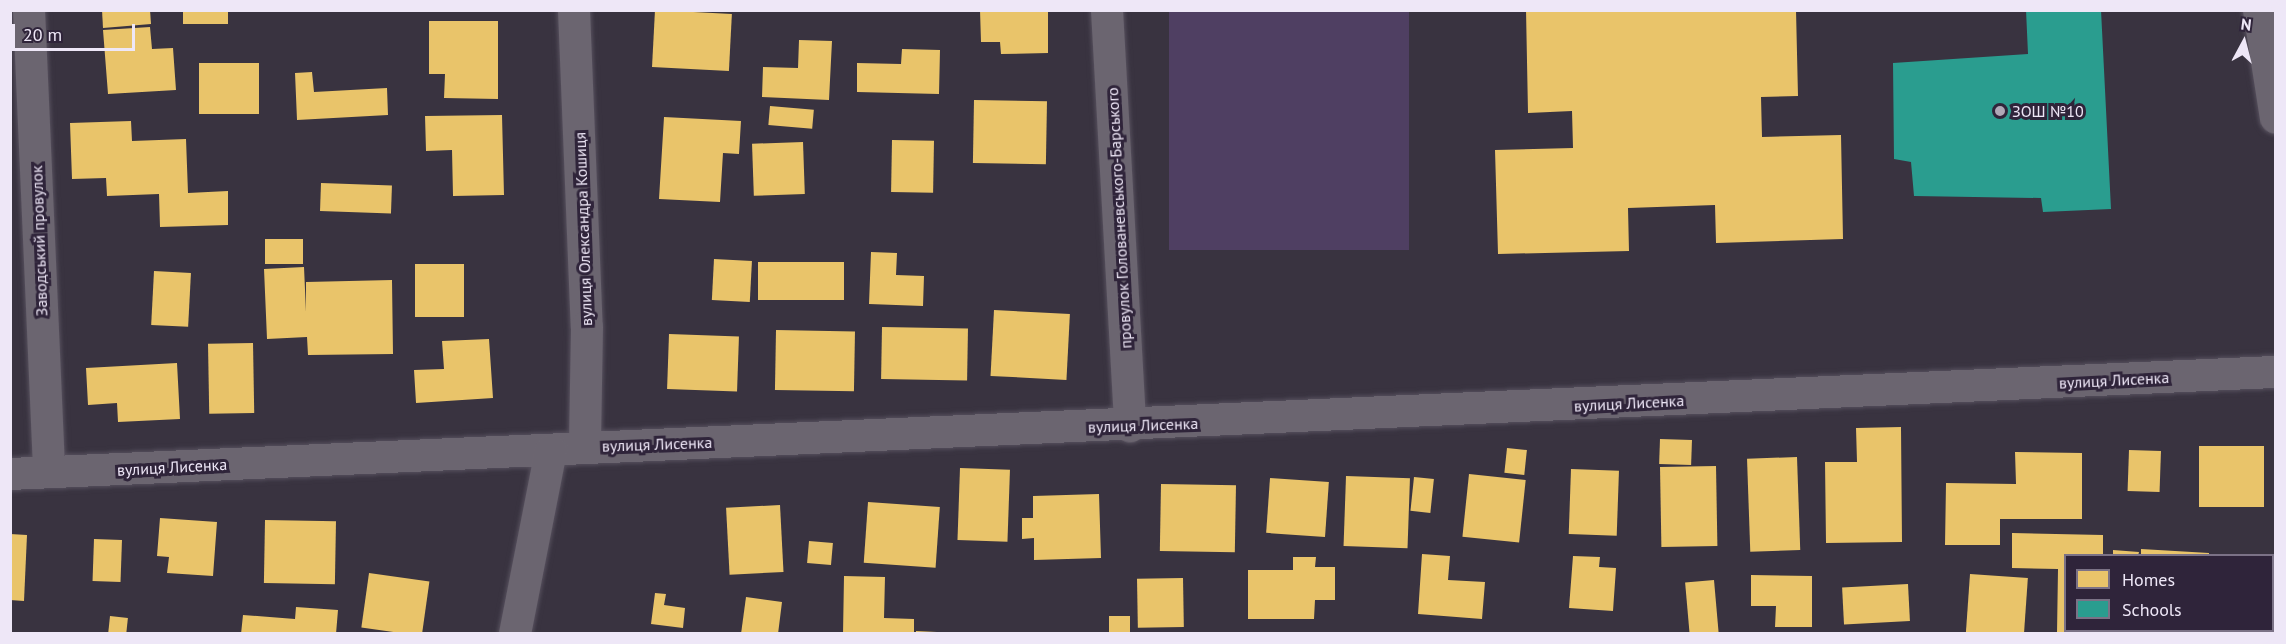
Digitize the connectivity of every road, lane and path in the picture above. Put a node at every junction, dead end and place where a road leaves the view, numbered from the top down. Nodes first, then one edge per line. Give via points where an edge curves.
1 (29, 10) edge
2 (574, 10) edge
3 (1107, 10) edge
4 (2259, 10) edge
5 (2276, 118) edge
6 (2276, 372) edge
7 (1130, 426) junction
8 (585, 447) junction
9 (551, 450) junction
10 (49, 472) junction
11 (10, 474) edge
12 (515, 633) edge

1 - 10 street, Заводський провулок
2 - 8 street, вулиця Олександра Кошиця via 587,327
3 - 7 street, провулок Голованевського-Барського
4 - 5 street
6 - 7 street, вулиця Лисенка
7 - 8 street, вулиця Лисенка
8 - 9 street, вулиця Лисенка
9 - 10 street, вулиця Лисенка
9 - 12 street
10 - 11 street, вулиця Лисенка

